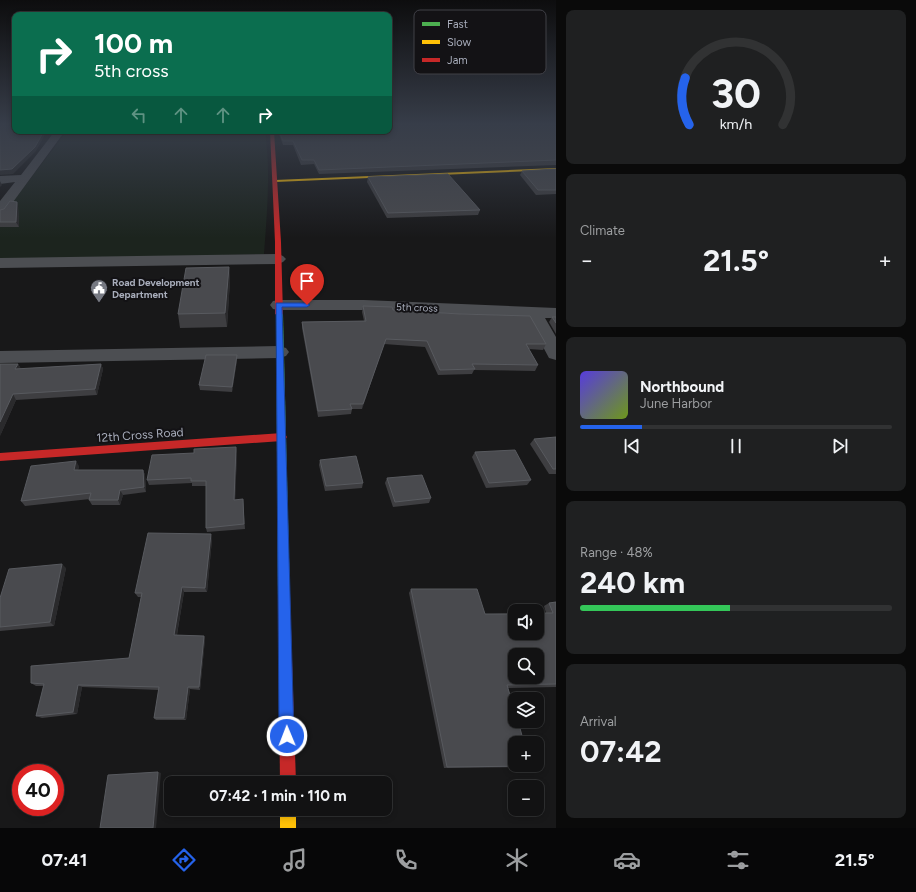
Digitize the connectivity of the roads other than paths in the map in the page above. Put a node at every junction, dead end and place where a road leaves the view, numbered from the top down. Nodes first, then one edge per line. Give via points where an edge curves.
1 (37, 162) edge
2 (274, 162) edge
3 (556, 169) edge
4 (25, 178) junction
5 (0, 180) edge
6 (275, 181) junction
7 (0, 210) edge
8 (278, 259) junction
9 (0, 263) edge
10 (278, 305) junction
11 (533, 312) junction
12 (556, 313) edge
13 (279, 352) junction
14 (556, 354) edge
15 (0, 357) edge
16 (282, 437) junction
17 (0, 457) edge
18 (288, 776) edge
19 (288, 816) edge
20 (288, 828) edge

1 - 4 street
2 - 6 street
3 - 6 street
4 - 5 street
4 - 7 street
6 - 8 street
8 - 9 street
8 - 10 street
10 - 11 street, 5th cross via 364,305
10 - 13 street
11 - 12 street, 5th cross
11 - 14 street
13 - 15 street
13 - 16 street
16 - 17 street, 12th Cross Road
16 - 18 street
19 - 20 street

